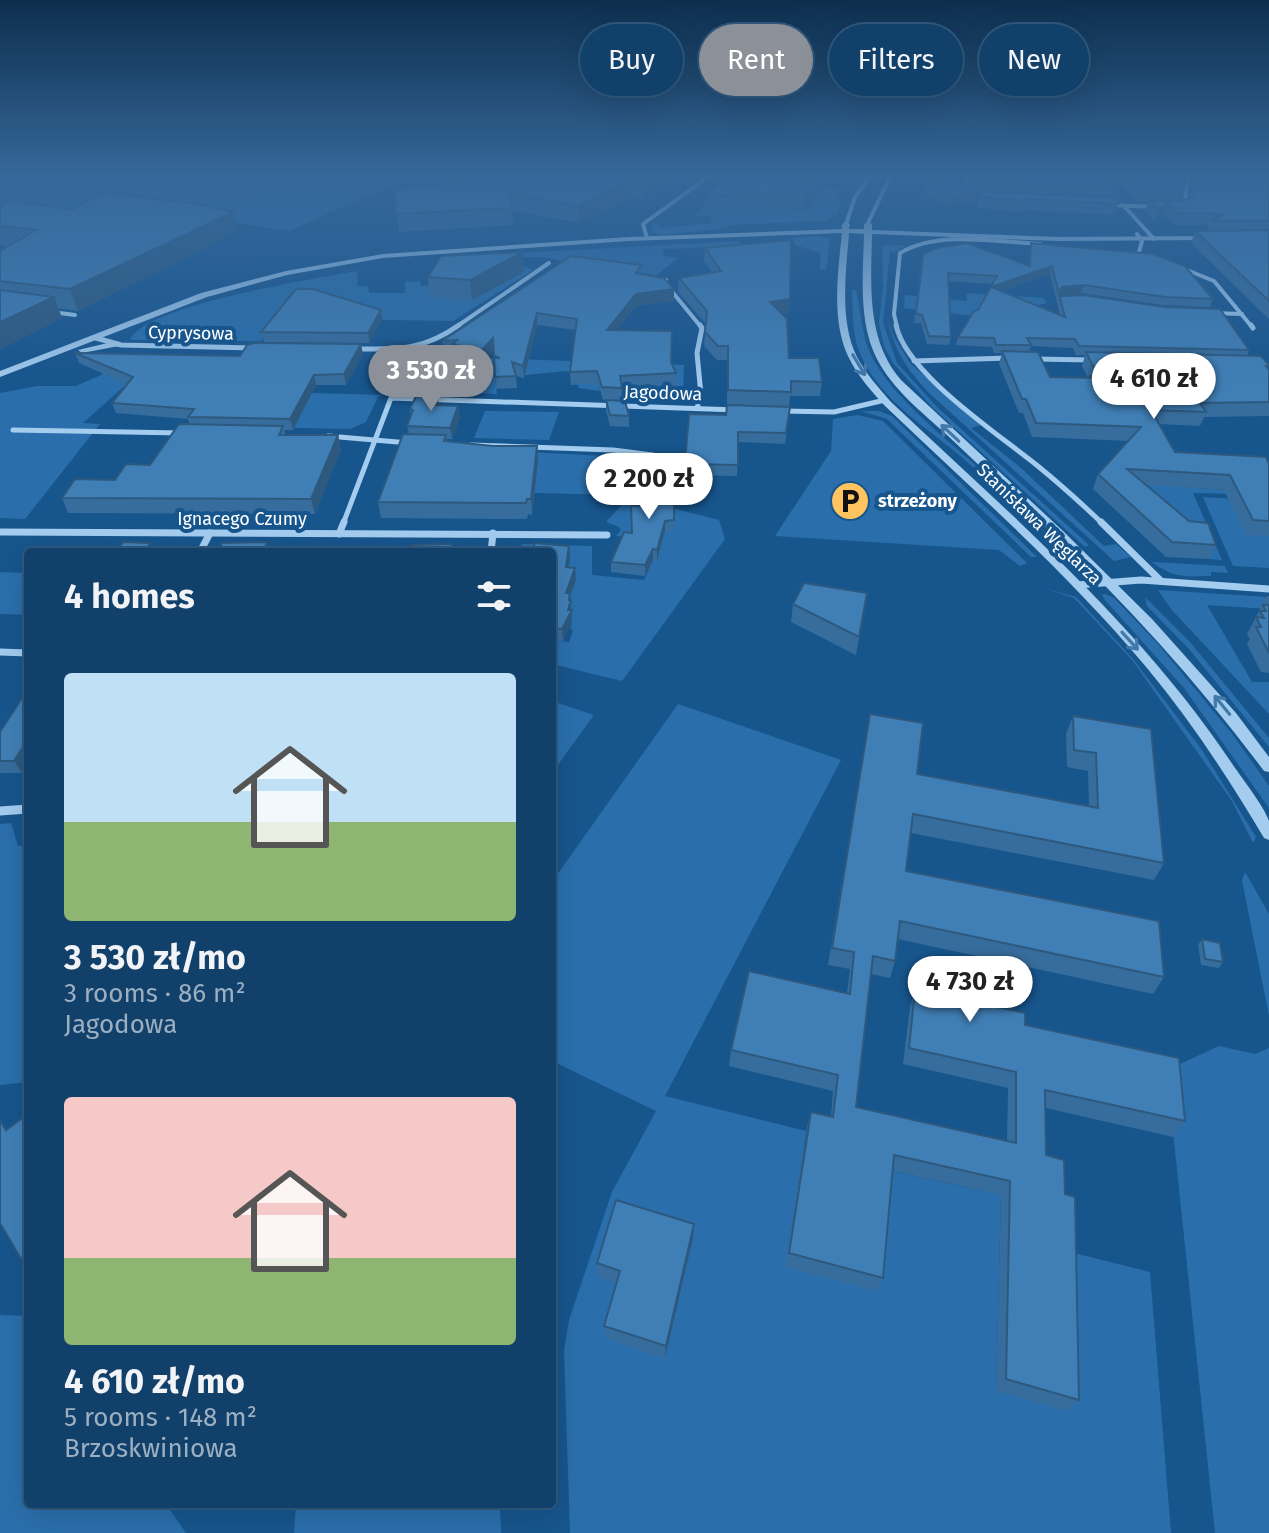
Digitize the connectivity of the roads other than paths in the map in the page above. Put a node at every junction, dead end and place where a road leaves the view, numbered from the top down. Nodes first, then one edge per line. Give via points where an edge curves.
1 (518, 247) edge
2 (846, 247) edge
3 (868, 247) edge
4 (912, 247) edge
5 (1058, 247) edge
6 (1069, 247) edge
7 (1139, 247) edge
8 (1139, 252) junction
9 (1131, 253) edge
10 (1146, 257) edge
11 (549, 263) dead end
12 (1174, 266) edge
13 (666, 280) edge
14 (50, 311) edge
15 (1210, 312) edge
16 (1242, 314) junction
17 (75, 315) dead end
18 (1253, 328) dead end
19 (96, 338) junction
20 (116, 344) junction
21 (259, 348) edge
22 (345, 349) edge
23 (77, 350) junction
24 (1015, 359) edge
25 (1030, 359) edge
26 (1100, 360) edge
27 (914, 361) junction
28 (0, 374) edge
29 (0, 383) edge
30 (885, 400) junction
31 (697, 408) junction
32 (750, 410) edge
33 (779, 411) edge
34 (13, 430) dead end
35 (196, 433) edge
36 (316, 435) edge
37 (374, 441) junction
38 (414, 443) edge
39 (459, 444) edge
40 (649, 478) dead end
41 (0, 532) edge
42 (210, 533) junction
43 (493, 533) junction
44 (339, 534) junction
45 (607, 535) dead end
46 (202, 548) edge
47 (491, 548) edge
48 (1161, 581) junction
49 (1110, 582) junction
50 (1077, 585) junction
51 (1269, 589) edge
52 (0, 652) edge
53 (24, 653) edge
54 (1269, 767) edge
55 (24, 809) edge
56 (0, 811) edge
57 (1269, 834) edge

1 - 19 street via 329,264 191,299
2 -> 30 street, Stanisława Węglarza via 848,344 862,373
49 -> 3 street, Stanisława Węglarza via 920,405 885,365 870,327
4 - 27 street via 900,253 894,314 899,338
5 - 6 street
7 - 8 street
8 - 9 street
8 - 10 street
11 - 22 street via 438,340 411,349
12 - 16 street via 1214,281
13 - 31 street via 702,328
14 - 17 street
15 - 16 street
16 - 18 street
19 - 20 street, Cyprysowa
19 - 23 street
19 - 28 street
20 - 21 street, Cyprysowa
20 - 23 street
23 - 29 street
24 - 27 street
25 - 26 street
27 - 48 street via 1059,483
30 - 33 street via 834,412
30 - 50 street, Stanisława Węglarza
31 - 32 street, Jagodowa
31 - 37 street, Jagodowa via 391,398
34 - 35 street
36 - 37 street
37 - 38 street
37 - 44 street
39 - 40 street via 653,455
41 - 42 street, Ignacego Czumy
42 - 44 street, Ignacego Czumy
42 - 46 street
43 - 44 street, Ignacego Czumy
43 - 45 street, Ignacego Czumy
43 - 47 street
48 - 49 street
48 - 51 street
49 - 50 street
54 -> 49 street, Stanisława Węglarza via 1189,664
50 -> 57 street, Stanisława Węglarza via 1179,699
52 - 53 street
55 - 56 street

